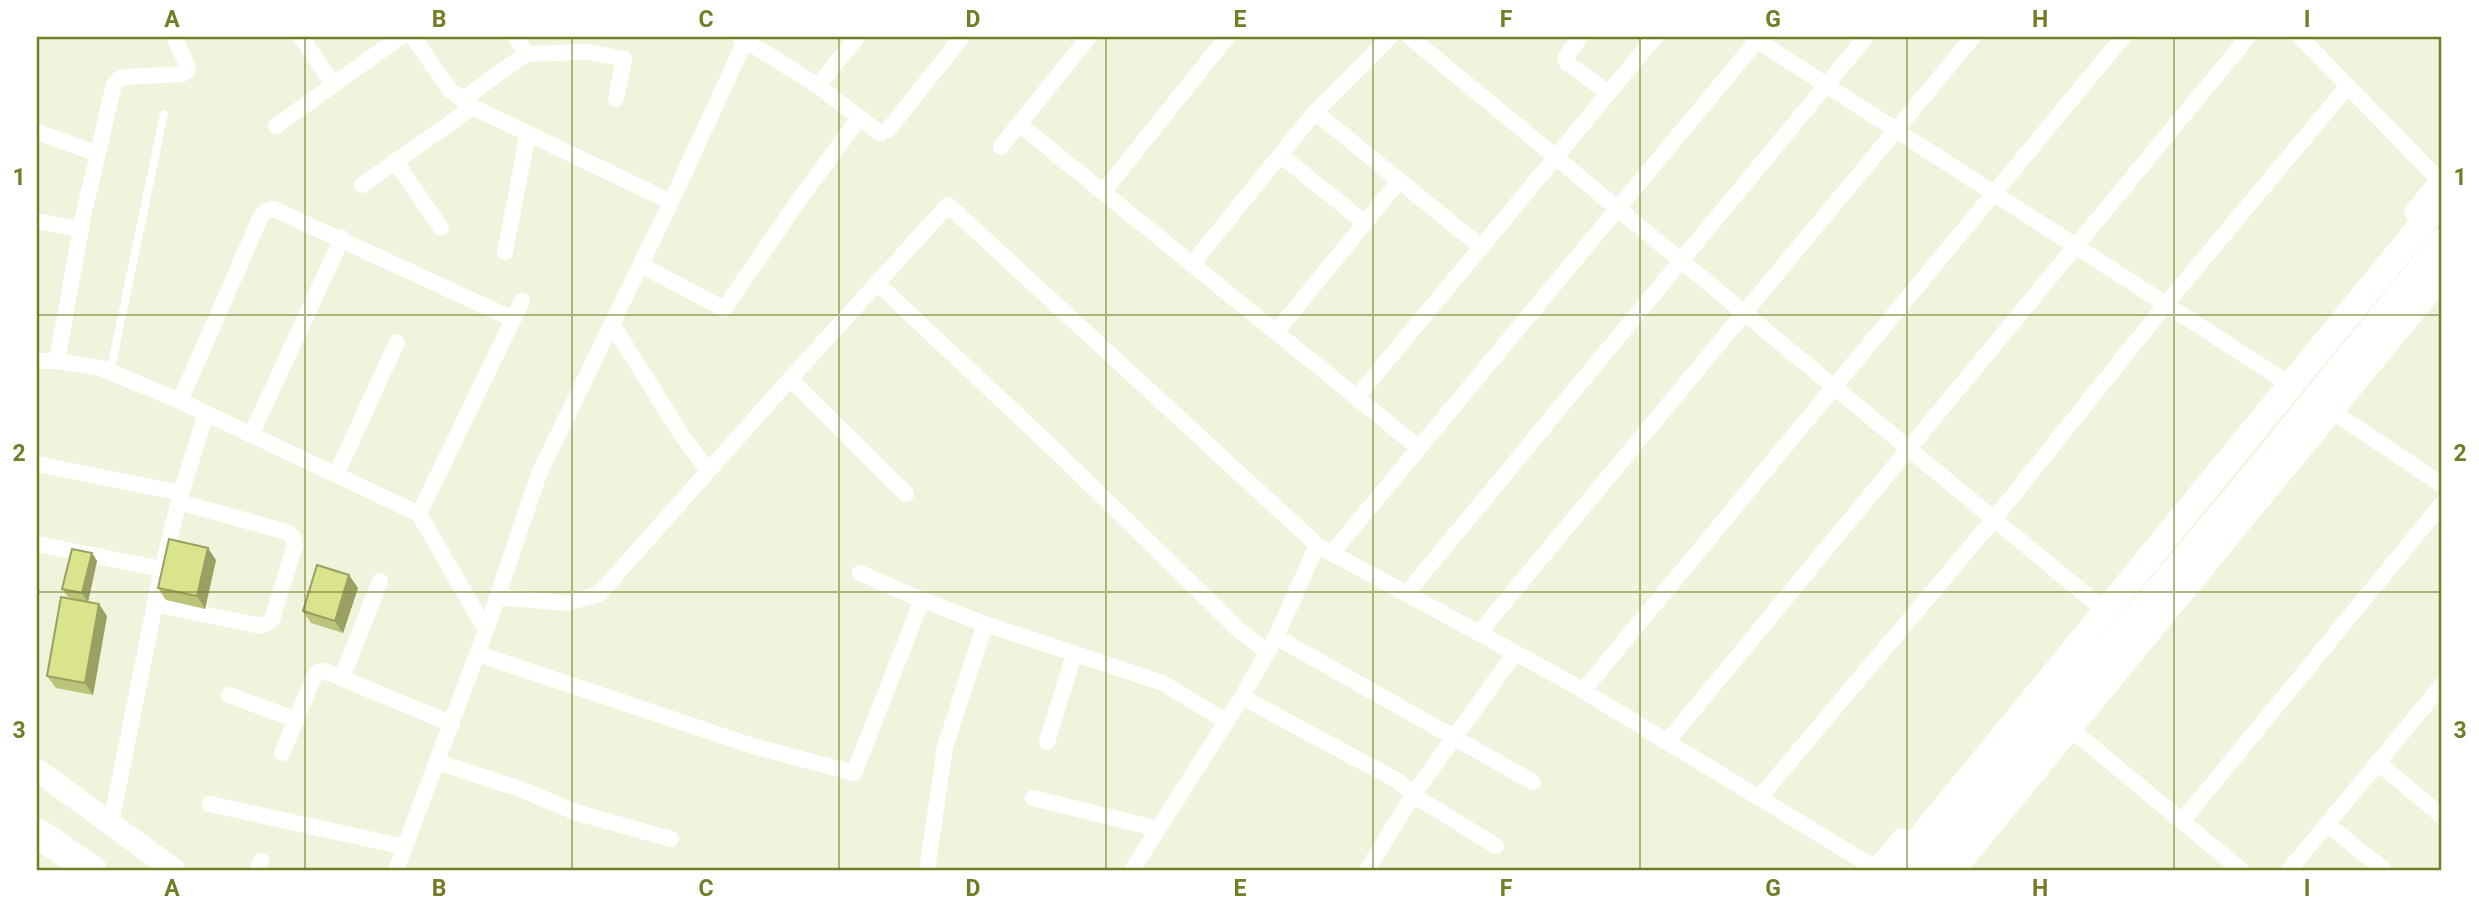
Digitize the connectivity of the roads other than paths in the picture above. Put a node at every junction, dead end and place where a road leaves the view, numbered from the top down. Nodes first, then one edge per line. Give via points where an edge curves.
1 (174, 37) edge
2 (301, 37) edge
3 (400, 37) edge
4 (413, 37) edge
5 (516, 37) edge
6 (857, 37) edge
7 (961, 37) edge
8 (1089, 37) edge
9 (1227, 37) edge
10 (1390, 37) edge
11 (1410, 37) edge
12 (1580, 37) edge
13 (1656, 37) edge
14 (1866, 37) edge
15 (1973, 37) edge
16 (2123, 37) edge
17 (2248, 37) edge
18 (2300, 37) edge
19 (744, 38) edge
20 (1756, 38) edge
21 (526, 54) junction
22 (333, 84) junction
23 (1826, 85) junction
24 (818, 86) junction
25 (2348, 86) junction
26 (1609, 93) junction
27 (616, 99) dead end
28 (468, 103) junction
29 (1315, 112) junction
30 (164, 114) dead end
31 (860, 117) junction
32 (1019, 124) junction
33 (276, 126) dead end
34 (1896, 130) junction
35 (40, 133) dead end
36 (528, 133) junction
37 (1001, 147) dead end
38 (98, 154) junction
39 (1280, 155) junction
40 (1556, 157) junction
41 (395, 161) junction
42 (1399, 181) junction
43 (362, 184) dead end
44 (2442, 187) edge
45 (1103, 192) junction
46 (1994, 193) junction
47 (671, 202) junction
48 (1618, 208) junction
49 (37, 221) edge
50 (1364, 223) junction
51 (442, 228) dead end
52 (81, 229) junction
53 (342, 239) junction
54 (2442, 242) edge
55 (2076, 246) junction
56 (1481, 247) junction
57 (505, 252) dead end
58 (1681, 260) junction
59 (1192, 264) junction
60 (641, 265) junction
61 (2442, 276) edge
62 (877, 283) junction
63 (522, 301) dead end
64 (2166, 304) junction
65 (1744, 313) junction
66 (513, 319) junction
67 (612, 324) junction
68 (1276, 332) junction
69 (397, 342) dead end
70 (37, 361) edge
71 (57, 361) junction
72 (110, 373) junction
73 (790, 379) junction
74 (2283, 380) junction
75 (1834, 387) junction
76 (1357, 397) junction
77 (180, 401) junction
78 (2332, 411) junction
79 (206, 414) junction
80 (251, 435) junction
81 (1419, 448) junction
82 (1908, 449) junction
83 (37, 464) edge
84 (708, 470) junction
85 (337, 475) junction
86 (2442, 485) edge
87 (906, 494) dead end
88 (180, 497) junction
89 (2442, 504) edge
90 (419, 514) junction
91 (1994, 519) junction
92 (37, 544) edge
93 (1317, 545) junction
94 (1331, 554) junction
95 (162, 569) junction
96 (860, 573) dead end
97 (380, 581) dead end
98 (1406, 594) junction
99 (497, 597) junction
100 (922, 600) junction
101 (155, 604) junction
102 (2097, 604) junction
103 (985, 624) junction
104 (486, 631) junction
105 (1479, 633) junction
106 (1276, 637) junction
107 (1267, 652) junction
108 (1515, 653) junction
109 (478, 654) junction
110 (1074, 654) junction
111 (342, 678) junction
112 (1583, 691) junction
113 (229, 695) dead end
114 (1242, 697) junction
115 (2439, 697) edge
116 (297, 720) junction
117 (1227, 722) junction
118 (452, 724) junction
119 (2071, 730) junction
120 (1454, 736) junction
121 (1047, 742) dead end
122 (1667, 742) junction
123 (282, 753) dead end
124 (438, 762) junction
125 (2378, 763) junction
126 (37, 770) edge
127 (2016, 778) junction
128 (1533, 782) dead end
129 (1413, 795) junction
130 (1033, 798) dead end
131 (1759, 798) junction
132 (210, 804) dead end
133 (2442, 817) edge
134 (2183, 820) junction
135 (111, 823) junction
136 (2327, 824) junction
137 (1158, 828) junction
138 (37, 832) edge
139 (671, 839) dead end
140 (1496, 846) dead end
141 (405, 847) junction
142 (92, 870) edge
143 (174, 870) edge
144 (396, 870) edge
145 (926, 870) edge
146 (1132, 870) edge
147 (1367, 870) edge
148 (1878, 870) edge
149 (1894, 870) edge
150 (1924, 870) edge
151 (1954, 870) edge
152 (2241, 870) edge
153 (2289, 870) edge
154 (2384, 870) edge

1 - 38 street via 187,71 119,79
2 - 22 street
3 - 22 street
4 - 28 street via 450,90
5 - 21 street
6 - 24 street
7 - 31 street via 888,130 877,131
8 - 32 street
9 - 45 street
10 - 29 street
11 - 40 street
12 - 26 street via 1567,52 1567,63
13 - 26 street
14 - 23 street
15 - 34 street
16 - 46 street
17 - 55 street
18 - 25 street
19 - 24 street
19 - 47 street
20 - 23 street
20 - 48 street
21 - 27 street via 588,52 621,58 625,63
21 - 28 street
22 - 33 street
23 - 34 street
23 - 58 street
24 - 31 street
25 - 44 street
25 - 64 street
26 - 40 street
28 - 36 street
28 - 41 street
29 - 39 street
29 - 42 street
30 - 72 lane
31 - 60 street via 724,309
32 - 37 street
32 - 45 street
34 - 46 street
34 - 65 street
35 - 38 street
36 - 47 street
36 - 57 street
38 - 52 street
39 - 50 street
39 - 59 street
40 - 48 street
40 - 56 street
41 - 43 street
41 - 51 street
42 - 50 street
42 - 56 street
44 - 74 street
44 - 149 main road
45 - 59 street
46 - 55 street
46 - 75 street
47 - 60 street
48 - 58 street
48 - 81 street
49 - 52 street
50 - 68 street
52 - 71 street
53 - 66 street
53 - 77 street via 274,209 266,211
53 - 80 street
54 - 127 main road
55 - 64 street
55 - 82 street
56 - 76 street
58 - 65 street
58 - 98 street
59 - 68 street
60 - 67 street
61 - 78 street
62 - 73 street
62 - 93 street via 948,205
62 - 107 street
63 - 66 street
64 - 74 street
64 - 91 street
65 - 75 street
65 - 105 street
66 - 90 street
67 - 84 street
67 - 99 street via 539,474
68 - 76 street
69 - 85 street
70 - 71 street
71 - 72 street
72 - 77 street
73 - 84 street
73 - 87 street
74 - 102 street
75 - 82 street
75 - 112 street
76 - 81 street
77 - 79 street
78 - 86 street
78 - 119 street
79 - 80 street
79 - 88 street
80 - 85 street
81 - 94 street
82 - 91 street
82 - 122 street
83 - 88 street
84 - 99 street via 600,594 567,603
85 - 90 street
88 - 95 street
88 - 101 street via 287,532 295,545 267,625
89 - 134 street
90 - 104 street
91 - 102 street
91 - 131 street
92 - 95 street
93 - 94 street
93 - 106 street
94 - 98 street
95 - 101 street
96 - 100 street
97 - 111 street
98 - 105 street
99 - 104 street
100 - 103 street
100 - 109 street via 853,773 752,746
101 - 135 street
102 - 148 street
103 - 110 street
103 - 145 street via 945,747
104 - 109 street
105 - 108 street
106 - 107 street
106 - 120 street
107 - 114 street
108 - 112 street
108 - 120 street
109 - 118 street
110 - 117 street via 1163,683
110 - 121 street
111 - 116 street via 318,672
111 - 118 street
112 - 122 street
113 - 116 street
114 - 117 street
114 - 129 street via 1398,781
115 - 125 street
116 - 123 street
117 - 137 street
118 - 124 street
119 - 127 street
119 - 134 street
120 - 128 street
120 - 129 street
122 - 131 street
124 - 139 street via 578,813
124 - 141 street
125 - 133 street
125 - 136 street
126 - 135 street
127 - 150 main road
127 - 151 street
129 - 140 street
129 - 147 street
130 - 137 street
131 - 148 street
132 - 141 street
134 - 152 street
135 - 143 street
136 - 153 street
136 - 154 street
137 - 146 street
138 - 142 highway
141 - 144 street

